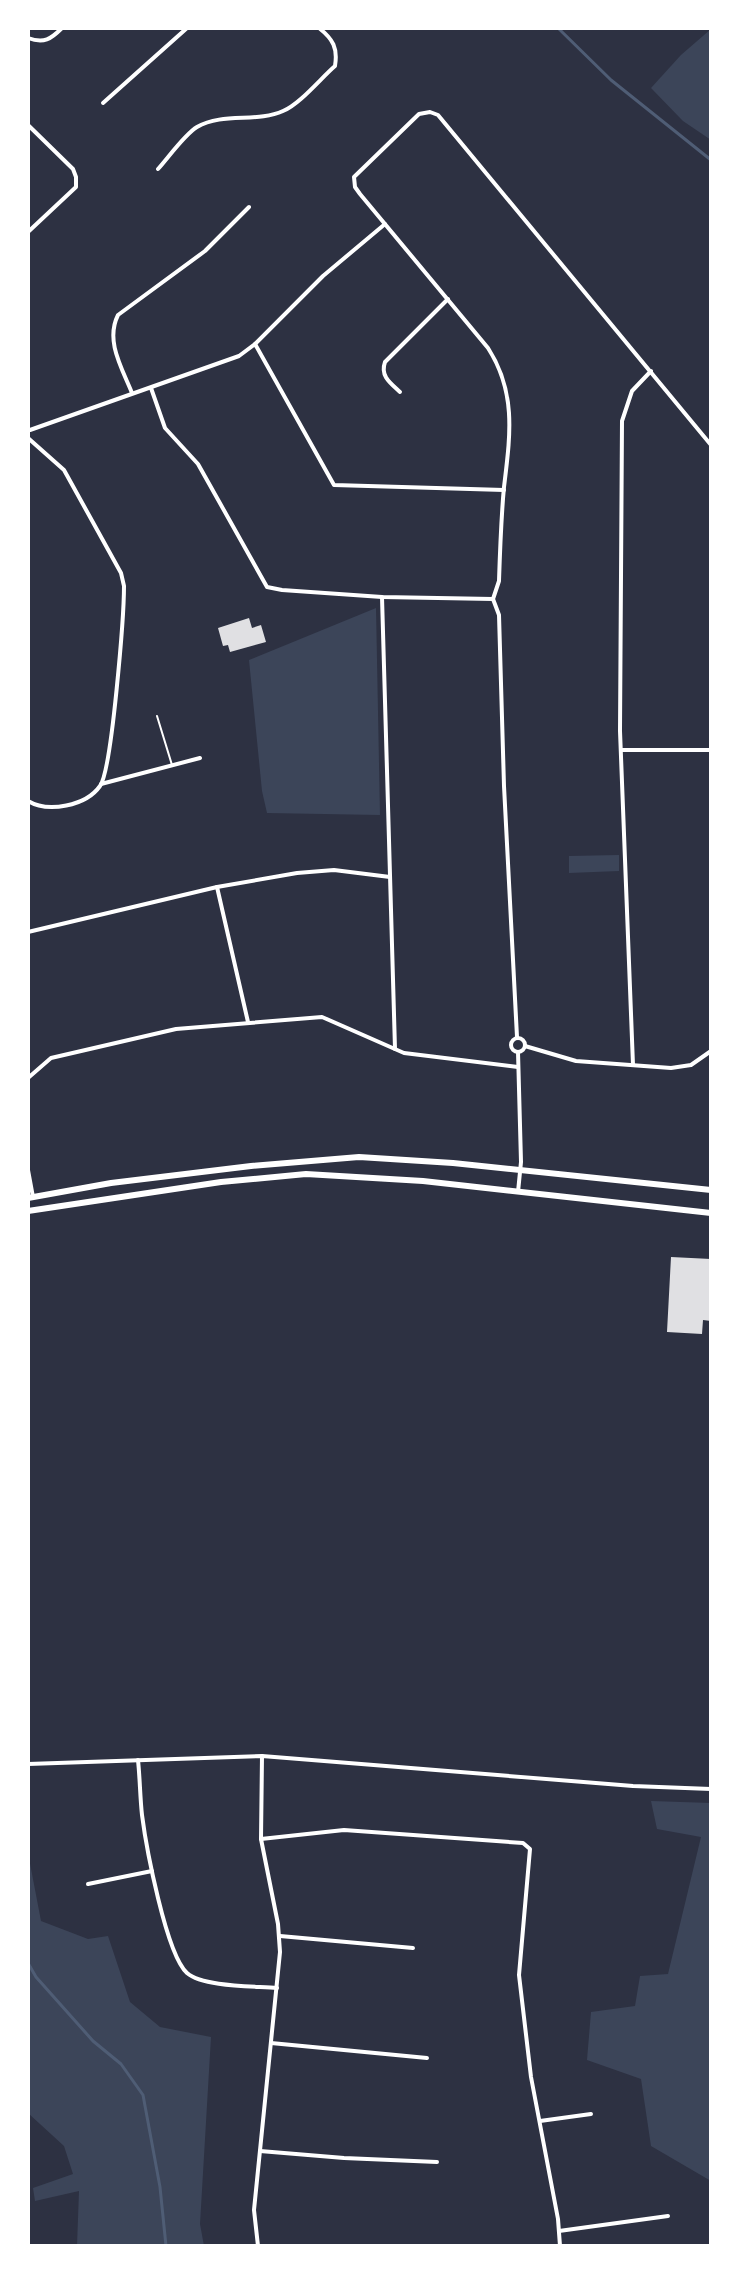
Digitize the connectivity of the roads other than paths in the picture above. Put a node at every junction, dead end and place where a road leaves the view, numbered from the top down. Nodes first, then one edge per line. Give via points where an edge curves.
1 (62, 28) edge
2 (187, 28) edge
3 (319, 28) edge
4 (28, 38) edge
5 (103, 103) dead end
6 (28, 125) edge
7 (158, 169) dead end
8 (249, 207) dead end
9 (385, 224) junction
10 (28, 232) edge
11 (448, 299) junction
12 (255, 344) junction
13 (651, 371) junction
14 (151, 388) junction
15 (400, 392) dead end
16 (132, 393) junction
17 (28, 432) edge
18 (711, 445) edge
19 (504, 490) junction
20 (382, 597) junction
21 (493, 599) junction
22 (157, 716) dead end
23 (621, 750) junction
24 (711, 750) edge
25 (200, 758) dead end
26 (172, 766) junction
27 (101, 784) junction
28 (28, 801) edge
29 (390, 877) junction
30 (217, 887) junction
31 (28, 932) edge
32 (248, 1022) junction
33 (517, 1037) junction
34 (525, 1046) junction
35 (395, 1049) junction
36 (711, 1051) edge
37 (518, 1052) junction
38 (633, 1065) junction
39 (518, 1067) junction
40 (28, 1078) edge
41 (28, 1170) edge
42 (520, 1170) junction
43 (711, 1190) edge
44 (518, 1192) junction
45 (30, 1197) edge
46 (28, 1211) edge
47 (711, 1213) edge
48 (262, 1756) junction
49 (138, 1760) junction
50 (28, 1764) edge
51 (711, 1789) edge
52 (261, 1839) junction
53 (152, 1871) junction
54 (88, 1884) dead end
55 (279, 1936) junction
56 (413, 1948) dead end
57 (277, 1988) junction
58 (271, 2043) junction
59 (427, 2058) dead end
60 (591, 2114) dead end
61 (540, 2121) junction
62 (260, 2151) junction
63 (437, 2162) dead end
64 (668, 2216) dead end
65 (559, 2231) junction
66 (258, 2246) edge
67 (560, 2246) edge

1 - 4 street via 42,42
2 - 5 street
3 - 7 street via 335,46 335,66 287,110 197,127
6 - 10 street via 76,177 76,187
8 - 16 street via 205,251 118,315 113,342
9 - 11 street
9 - 12 street
9 - 13 street via 355,187 354,177 419,114 438,115
11 - 15 street via 385,362 386,380
11 - 19 street via 488,348 506,386 511,416
12 - 14 street via 232,360
12 - 19 street via 334,485
13 - 18 street
13 - 23 street via 632,391 622,421
14 - 16 street
14 - 20 street via 165,428 198,464 267,587
16 - 17 street
17 - 27 street via 64,470 124,579
19 - 21 street via 499,581
20 - 21 street
20 - 29 street
21 - 33 street via 499,615
22 - 26 lane
23 - 24 street
23 - 38 street
25 - 26 street
26 - 27 street
27 - 28 street via 87,798 62,807 37,807
29 - 30 street via 334,870
29 - 35 street
30 - 31 street
30 - 32 street
32 - 35 street via 322,1017
32 - 40 street via 176,1029 55,1056
33 - 34 street
33 - 37 street via 510,1044
34 - 37 street
34 - 38 street via 576,1061
35 - 39 street
36 - 38 street via 691,1065
37 - 39 street
39 - 42 street
41 - 45 street
42 - 43 highway
42 - 44 street
42 - 45 highway via 334,1158
44 - 46 highway via 306,1174
44 - 47 highway
48 - 49 street
48 - 51 street
48 - 52 street
49 - 50 street
49 - 53 street
52 - 55 street
52 - 61 street via 344,1830 523,1843 530,1849 519,1975
53 - 54 street
53 - 57 street via 175,1957 188,1974
55 - 56 street
55 - 57 street
57 - 58 street
58 - 59 street
58 - 62 street
60 - 61 street
61 - 65 street
62 - 63 street
62 - 66 street via 254,2210
64 - 65 street
65 - 67 street

